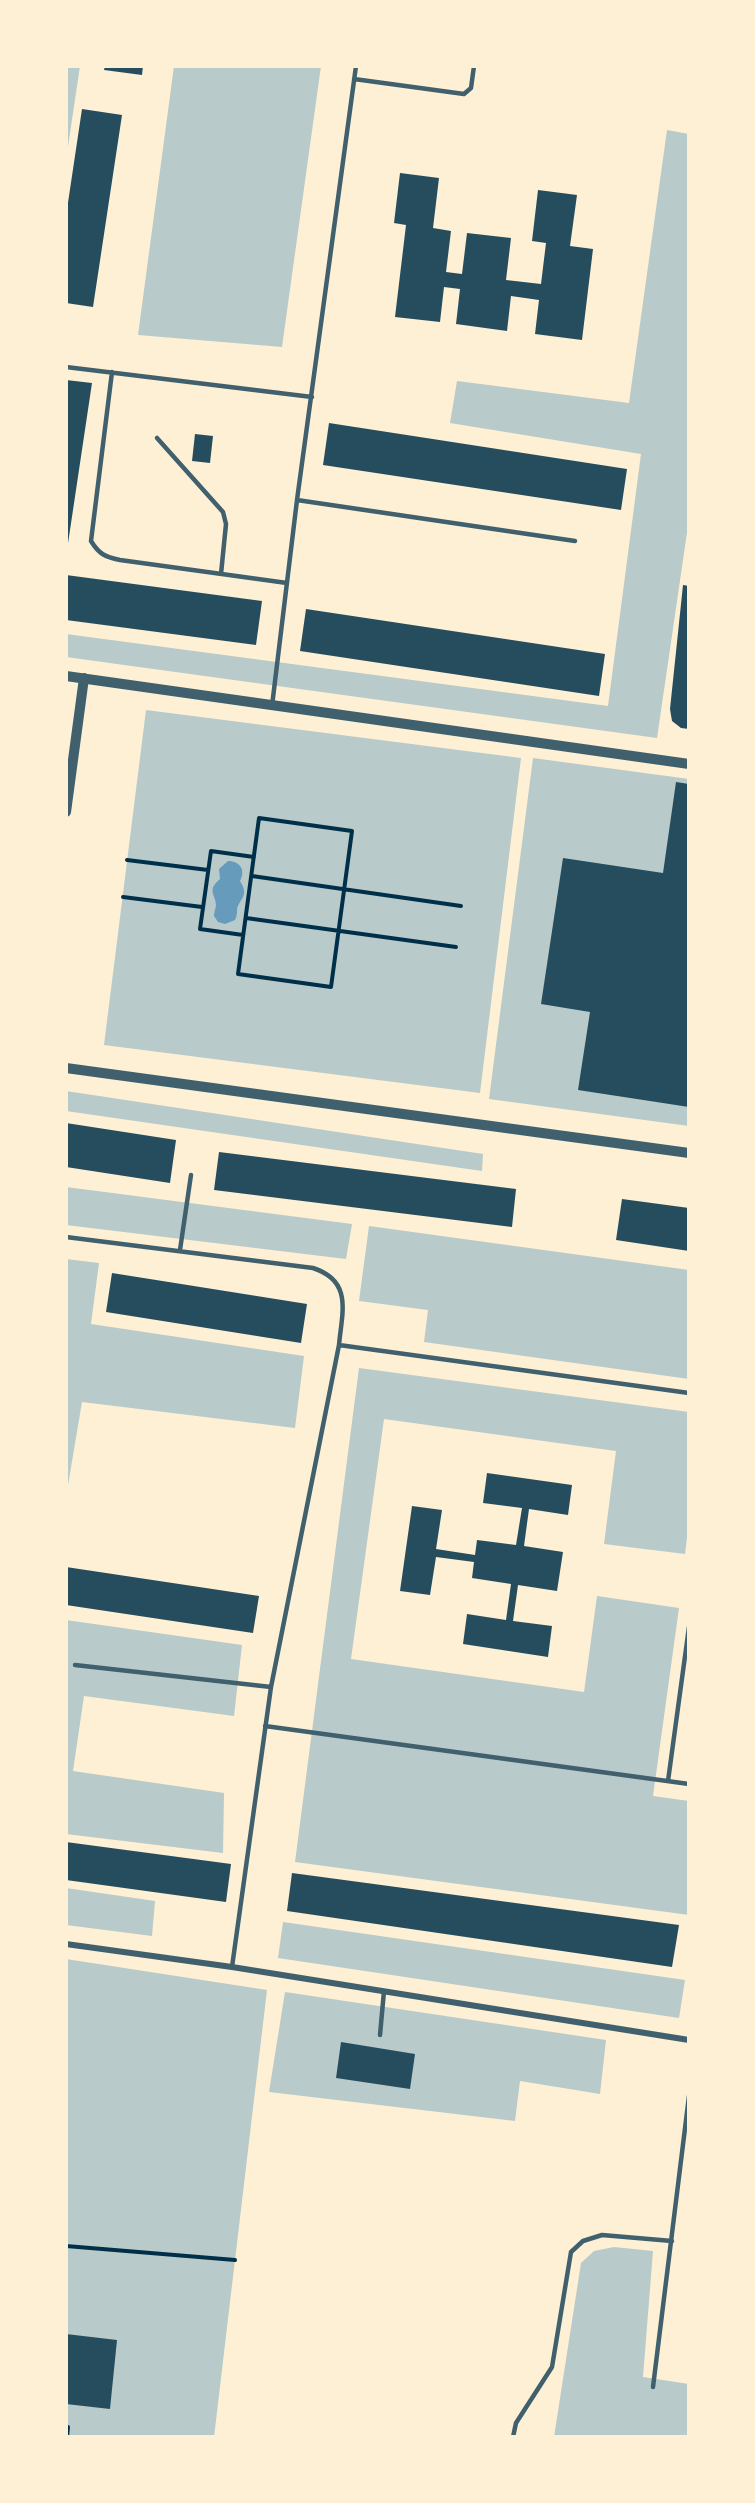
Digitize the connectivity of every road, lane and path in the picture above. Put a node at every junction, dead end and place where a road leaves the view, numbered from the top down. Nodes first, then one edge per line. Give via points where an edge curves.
1 (356, 66) edge
2 (474, 66) edge
3 (354, 79) junction
4 (66, 367) edge
5 (112, 372) junction
6 (312, 396) junction
7 (157, 438) dead end
8 (297, 500) junction
9 (575, 541) dead end
10 (221, 574) junction
11 (287, 583) junction
12 (66, 675) edge
13 (84, 678) junction
14 (272, 706) junction
15 (689, 764) edge
16 (66, 812) edge
17 (254, 857) junction
18 (127, 860) dead end
19 (208, 870) junction
20 (252, 876) junction
21 (344, 889) junction
22 (123, 897) dead end
23 (461, 906) dead end
24 (203, 907) junction
25 (246, 918) junction
26 (338, 932) junction
27 (243, 935) junction
28 (456, 947) dead end
29 (66, 1068) edge
30 (689, 1153) edge
31 (191, 1175) dead end
32 (66, 1237) edge
33 (180, 1250) junction
34 (339, 1346) junction
35 (689, 1394) edge
36 (689, 1627) edge
37 (75, 1665) dead end
38 (271, 1687) junction
39 (265, 1726) junction
40 (668, 1780) junction
41 (689, 1784) edge
42 (66, 1944) edge
43 (232, 1967) junction
44 (384, 1990) junction
45 (380, 2035) dead end
46 (689, 2040) edge
47 (689, 2096) edge
48 (672, 2241) junction
49 (66, 2246) edge
50 (235, 2260) dead end
51 (653, 2387) dead end
52 (68, 2427) dead end
53 (67, 2437) edge
54 (513, 2437) edge

1 - 3 lane
2 - 3 lane via 471,88 464,94
3 - 6 lane
4 - 5 lane
5 - 6 lane
5 - 10 lane via 91,541 104,557
6 - 8 lane
7 - 10 lane via 223,512 226,524
8 - 9 lane
8 - 11 lane
10 - 11 lane
11 - 14 lane
12 - 13 street
13 - 14 street
13 - 16 street
14 - 15 street
17 - 19 path via 211,850
17 - 20 path
17 - 21 path via 260,818 352,831
18 - 19 path
19 - 24 path
20 - 21 path
20 - 25 path
21 - 23 path
21 - 26 path
22 - 24 path
24 - 27 path via 200,929
25 - 26 path
25 - 27 path
26 - 27 path via 331,987 238,974
26 - 28 path
29 - 30 street
31 - 33 lane
32 - 33 lane
33 - 34 lane via 328,1273 343,1298
34 - 35 lane
34 - 38 lane
36 - 40 lane
37 - 38 lane
38 - 39 lane
39 - 40 lane
39 - 43 lane
40 - 41 lane
42 - 43 street
43 - 44 street
44 - 45 lane
44 - 46 street
47 - 48 lane
48 - 51 lane
48 - 54 lane via 602,2235 583,2241 571,2252 552,2367 516,2422
49 - 50 path
52 - 53 path

